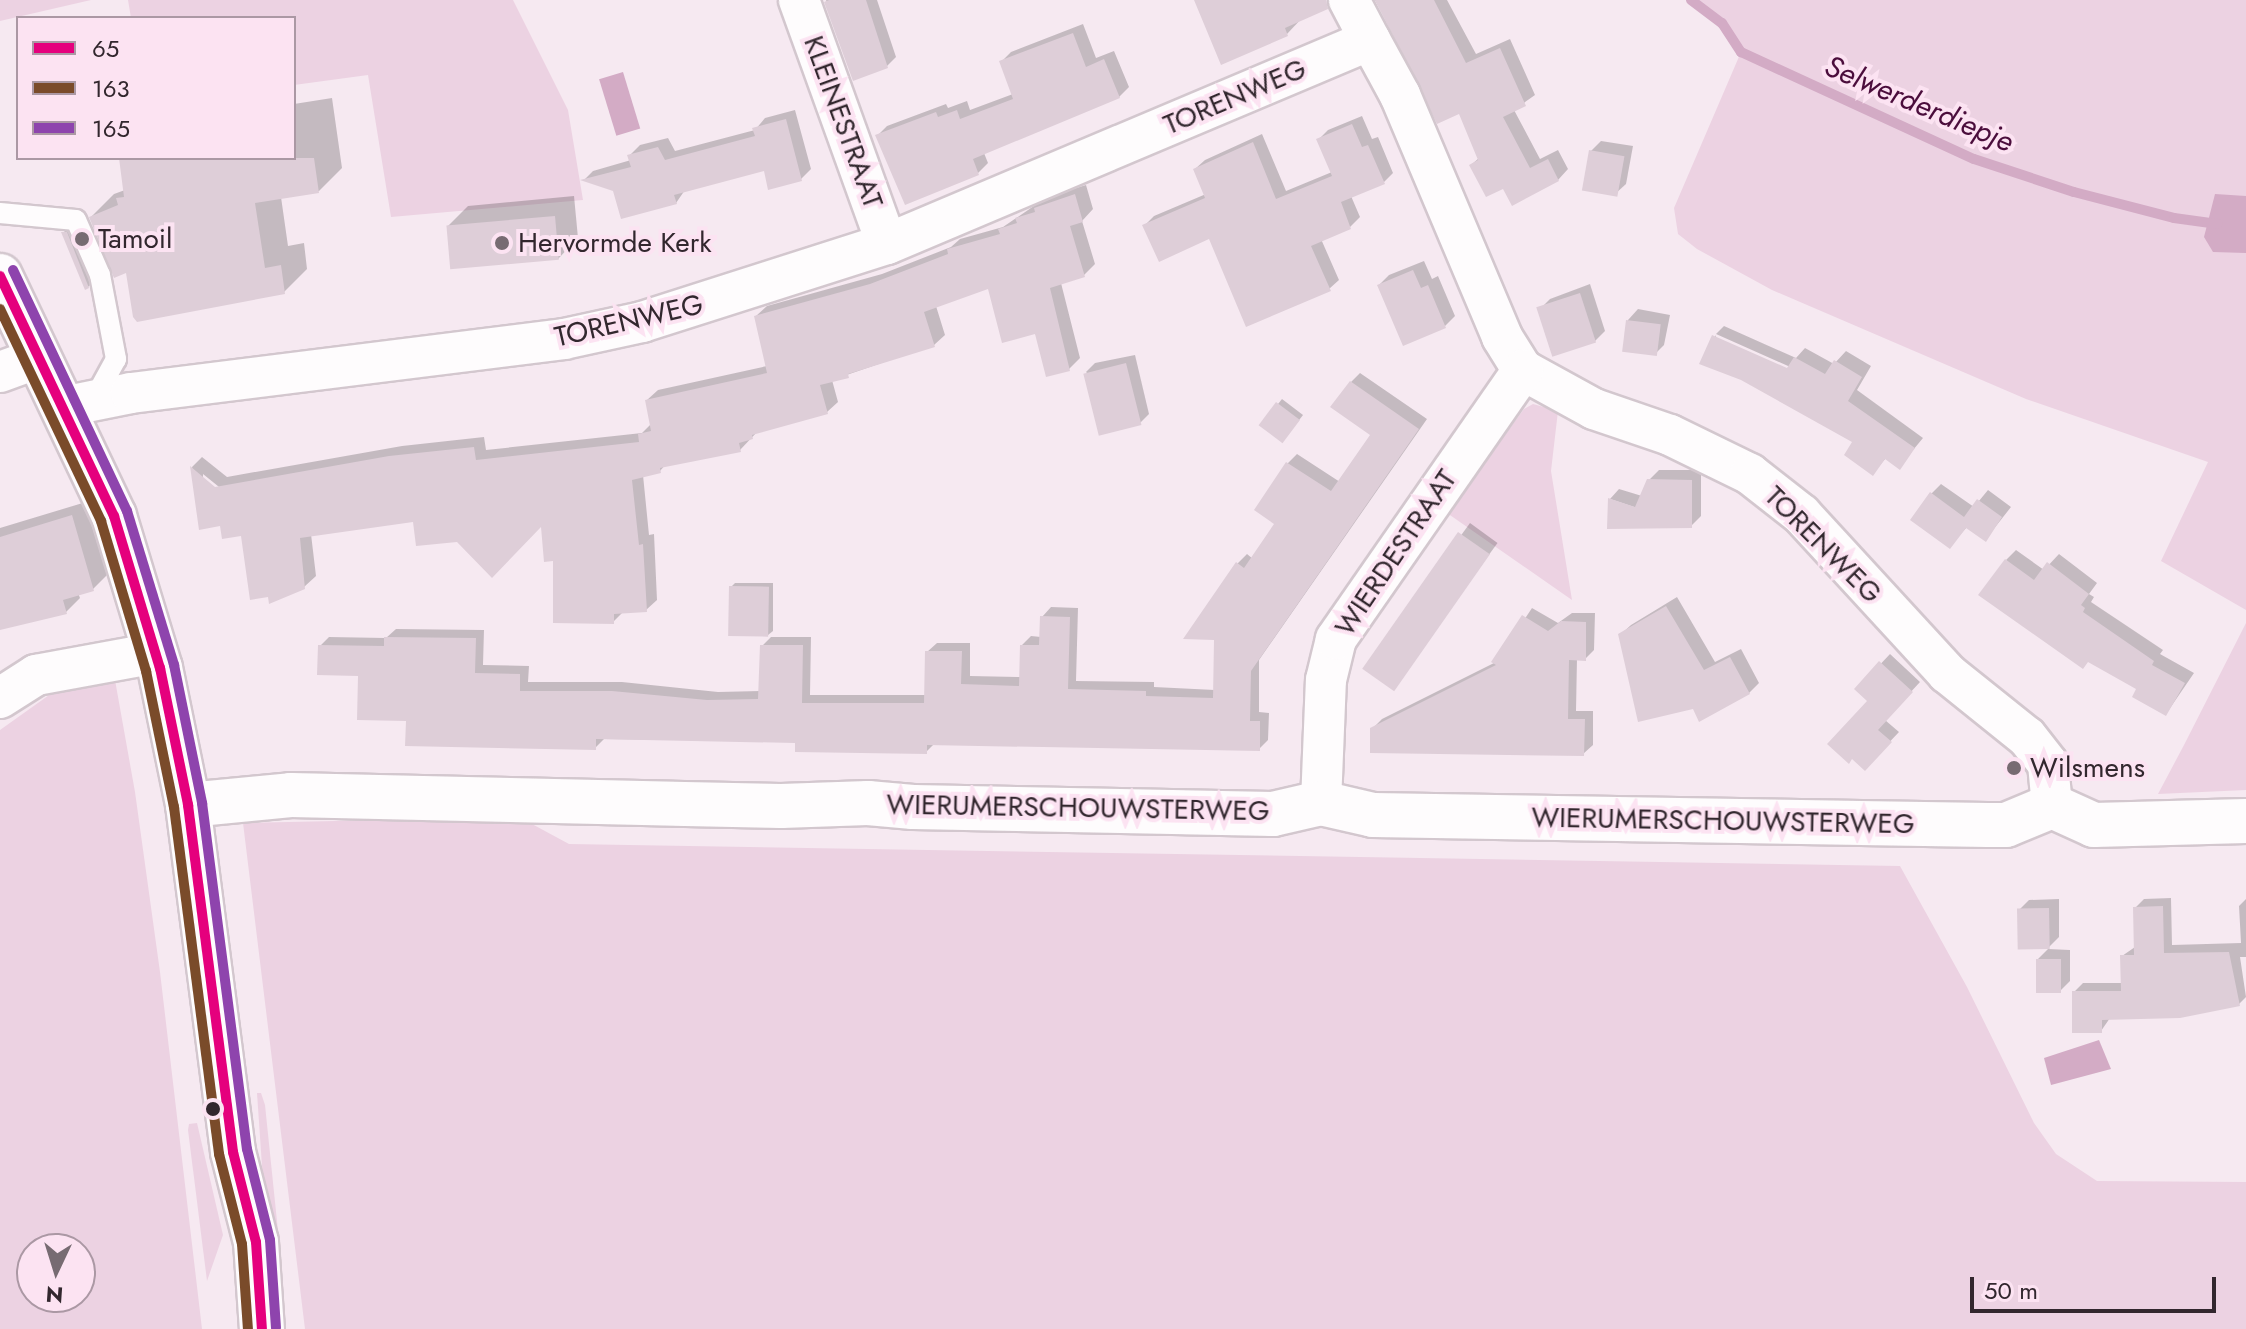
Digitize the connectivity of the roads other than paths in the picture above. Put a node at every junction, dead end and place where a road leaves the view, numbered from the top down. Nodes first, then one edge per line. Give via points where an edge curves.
1 (799, 0) edge
2 (1349, 0) edge
3 (1370, 40) junction
4 (0, 213) edge
5 (887, 244) junction
6 (0, 276) edge
7 (19, 365) edge
8 (1523, 370) junction
9 (78, 404) junction
10 (156, 653) junction
11 (0, 698) edge
12 (1321, 803) junction
13 (188, 805) junction
14 (2052, 806) junction
15 (2246, 821) edge
16 (233, 1152) junction
17 (234, 1329) edge
18 (262, 1329) edge

1 - 5 street, KLEINESTRAAT
2 - 3 street
3 - 5 street, TORENWEG
3 - 8 street, TORENWEG via 1400,95 1502,337
4 - 9 lane via 76,220 100,275 116,359
5 - 9 street, TORENWEG via 614,329
6 - 7 street
7 - 9 street
8 - 12 street, WIERDESTRAAT via 1336,639 1326,680
8 - 14 street, TORENWEG via 1594,409 1670,435 1750,474 1801,514 1947,673 2027,737 2048,764
9 - 10 street
10 - 11 street via 36,675
10 - 13 street
12 - 13 street, WIERUMERSCHOUWSTERWEG via 1273,814 291,795
12 - 14 street, WIERUMERSCHOUWSTERWEG via 1373,815 1988,825 2006,825
13 - 16 street
14 - 15 street via 2094,825
16 - 17 street
16 - 18 street via 256,1242

